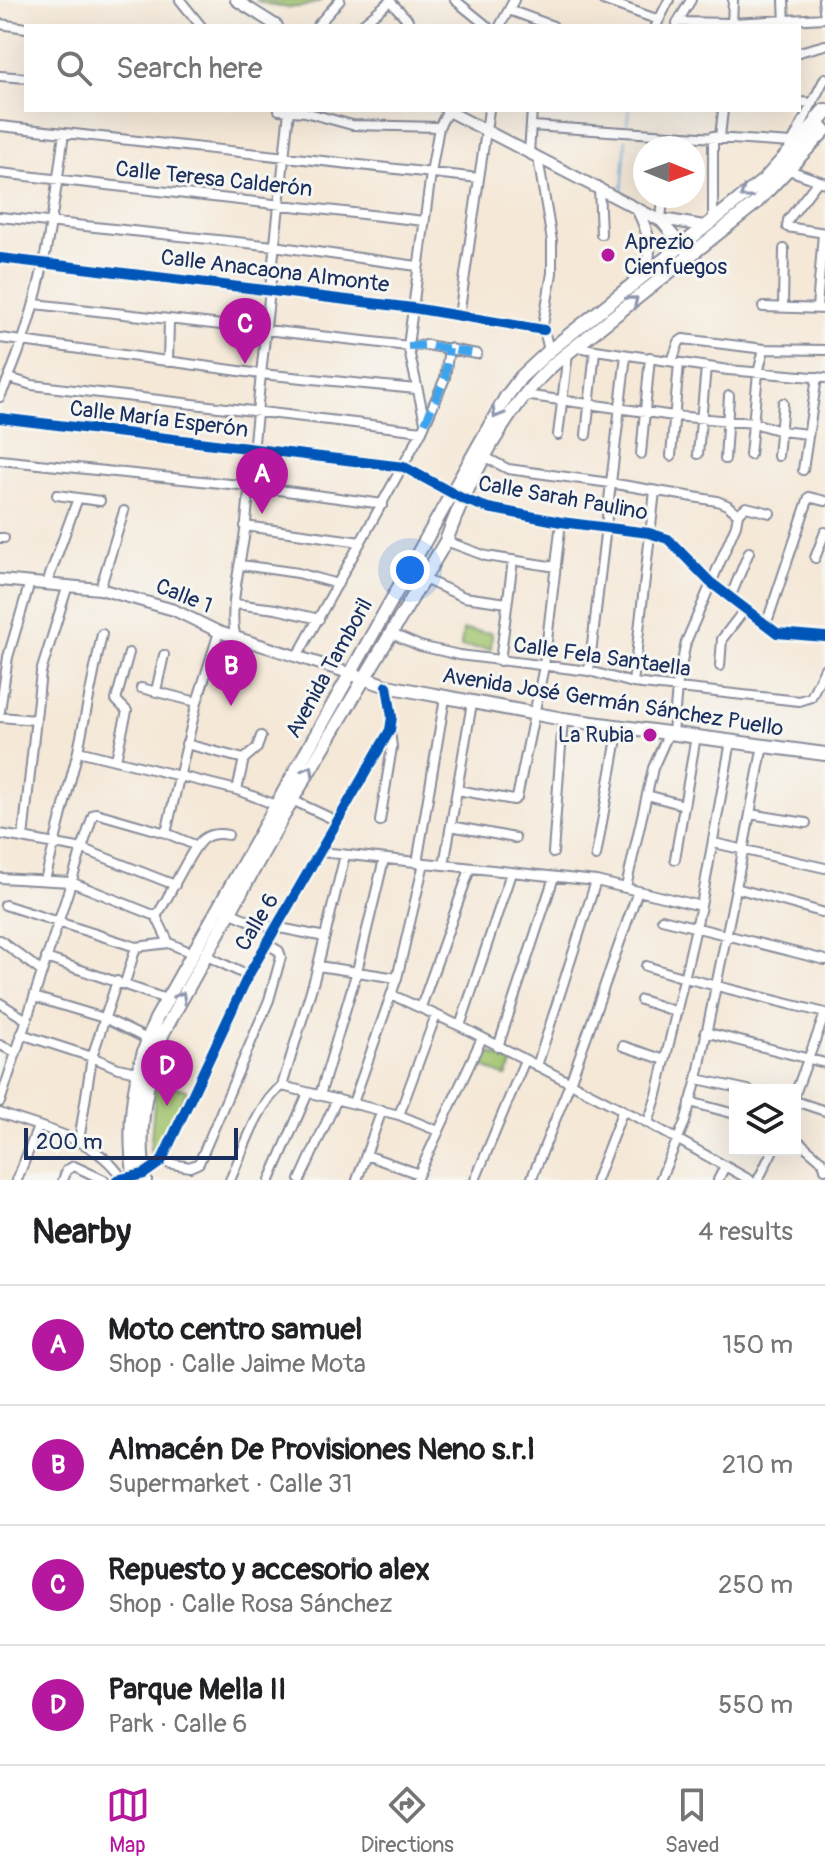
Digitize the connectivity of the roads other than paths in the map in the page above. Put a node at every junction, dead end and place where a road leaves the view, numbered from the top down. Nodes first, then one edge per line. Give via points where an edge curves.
1 (180, 0) edge
2 (236, 0) edge
3 (340, 0) edge
4 (514, 0) edge
5 (603, 0) edge
6 (669, 0) edge
7 (691, 0) edge
8 (733, 0) edge
9 (784, 0) edge
10 (823, 0) edge
11 (460, 2) edge
12 (509, 10) junction
13 (825, 18) edge
14 (658, 23) edge
15 (785, 23) edge
16 (0, 24) edge
17 (199, 24) edge
18 (272, 24) edge
19 (319, 24) edge
20 (362, 24) edge
21 (403, 24) edge
22 (485, 24) edge
23 (501, 24) edge
24 (548, 24) edge
25 (677, 24) edge
26 (732, 24) edge
27 (24, 28) edge
28 (825, 45) edge
29 (801, 51) edge
30 (0, 76) edge
31 (24, 78) edge
32 (825, 78) edge
33 (801, 103) edge
34 (286, 112) edge
35 (300, 112) edge
36 (446, 112) edge
37 (449, 112) edge
38 (489, 112) edge
39 (532, 112) edge
40 (723, 112) edge
41 (821, 116) edge
42 (0, 126) edge
43 (532, 126) junction
44 (439, 127) junction
45 (486, 131) junction
46 (64, 133) junction
47 (717, 137) junction
48 (825, 137) edge
49 (794, 145) junction
50 (811, 146) junction
51 (285, 156) junction
52 (533, 156) junction
53 (789, 170) junction
54 (0, 173) edge
55 (431, 173) junction
56 (479, 178) junction
57 (58, 181) junction
58 (821, 182) edge
59 (599, 187) junction
60 (279, 203) junction
61 (662, 208) edge
62 (637, 209) junction
63 (0, 217) edge
64 (424, 221) junction
65 (661, 221) junction
66 (708, 222) junction
67 (51, 223) junction
68 (824, 233) edge
69 (601, 234) dead end
70 (681, 244) junction
71 (274, 246) junction
72 (784, 249) dead end
73 (689, 255) junction
74 (0, 258) edge
75 (45, 263) junction
76 (417, 266) junction
77 (643, 275) junction
78 (270, 290) junction
79 (35, 304) junction
80 (763, 307) dead end
81 (783, 307) junction
82 (413, 308) junction
83 (821, 308) edge
84 (459, 316) junction
85 (169, 320) junction
86 (544, 330) junction
87 (266, 331) junction
88 (0, 338) edge
89 (23, 341) junction
90 (408, 346) junction
91 (449, 348) junction
92 (764, 349) junction
93 (572, 350) junction
94 (825, 350) edge
95 (549, 351) junction
96 (595, 351) junction
97 (477, 354) dead end
98 (626, 355) junction
99 (650, 357) junction
100 (168, 362) junction
101 (676, 362) junction
102 (706, 367) junction
103 (758, 373) junction
104 (261, 374) junction
105 (821, 377) edge
106 (9, 378) junction
107 (416, 389) junction
108 (519, 391) junction
109 (729, 396) dead end
110 (0, 397) edge
111 (563, 400) junction
112 (590, 403) junction
113 (783, 403) dead end
114 (619, 409) junction
115 (645, 412) junction
116 (257, 413) junction
117 (674, 416) junction
118 (0, 418) edge
119 (700, 419) junction
120 (726, 422) junction
121 (754, 423) junction
122 (424, 427) junction
123 (781, 431) junction
124 (808, 434) junction
125 (558, 435) dead end
126 (586, 435) dead end
127 (253, 450) junction
128 (480, 454) junction
129 (641, 454) dead end
130 (698, 454) dead end
131 (750, 455) dead end
132 (671, 456) dead end
133 (778, 456) dead end
134 (725, 459) dead end
135 (0, 460) edge
136 (404, 467) junction
137 (803, 470) dead end
138 (610, 483) junction
139 (249, 486) junction
140 (655, 491) junction
141 (57, 495) dead end
142 (457, 496) junction
143 (78, 498) junction
144 (100, 501) dead end
145 (825, 501) edge
146 (383, 504) junction
147 (124, 511) dead end
148 (770, 513) dead end
149 (738, 514) junction
150 (561, 522) junction
151 (245, 526) junction
152 (606, 529) junction
153 (825, 532) edge
154 (649, 533) junction
155 (446, 541) junction
156 (361, 542) junction
157 (749, 552) dead end
158 (815, 558) dead end
159 (513, 560) junction
160 (241, 565) junction
161 (556, 567) junction
162 (424, 579) junction
163 (0, 580) edge
164 (30, 582) junction
165 (710, 582) junction
166 (47, 583) junction
167 (338, 584) junction
168 (68, 585) junction
169 (100, 589) junction
170 (730, 598) junction
171 (507, 603) junction
172 (235, 604) junction
173 (745, 609) junction
174 (319, 619) junction
175 (766, 625) junction
176 (219, 632) junction
177 (102, 634) dead end
178 (392, 634) junction
179 (825, 637) edge
180 (236, 638) junction
181 (129, 653) dead end
182 (164, 655) dead end
183 (297, 657) junction
184 (500, 661) junction
185 (544, 666) junction
186 (720, 666) dead end
187 (825, 668) edge
188 (589, 671) junction
189 (349, 673) junction
190 (362, 678) junction
191 (633, 683) junction
192 (387, 686) junction
193 (677, 687) junction
194 (141, 688) dead end
195 (156, 691) junction
196 (445, 698) junction
197 (197, 702) junction
198 (472, 703) junction
199 (0, 714) edge
200 (534, 715) junction
201 (563, 719) junction
202 (36, 720) junction
203 (619, 727) junction
204 (390, 730) junction
205 (671, 733) junction
206 (261, 736) dead end
207 (696, 736) junction
208 (731, 741) junction
209 (186, 744) junction
210 (763, 745) junction
211 (78, 751) junction
212 (825, 754) edge
213 (116, 759) junction
214 (244, 759) junction
215 (180, 775) junction
216 (237, 790) junction
217 (457, 790) junction
218 (647, 795) junction
219 (285, 805) junction
220 (684, 805) junction
221 (750, 814) junction
222 (337, 821) junction
223 (380, 821) dead end
224 (806, 823) dead end
225 (451, 826) junction
226 (166, 833) junction
227 (0, 834) edge
228 (228, 835) dead end
229 (23, 838) junction
230 (515, 838) dead end
231 (55, 843) junction
232 (714, 843) junction
233 (197, 846) junction
234 (83, 849) junction
235 (743, 851) junction
236 (321, 852) junction
237 (553, 853) dead end
238 (345, 855) junction
239 (596, 856) dead end
240 (384, 859) junction
241 (675, 859) dead end
242 (420, 863) junction
243 (444, 865) junction
244 (825, 868) edge
245 (470, 869) junction
246 (511, 873) junction
247 (554, 877) junction
248 (0, 878) edge
249 (45, 880) junction
250 (596, 881) junction
251 (71, 882) junction
252 (175, 885) junction
253 (626, 887) junction
254 (736, 888) junction
255 (638, 891) junction
256 (5, 905) dead end
257 (701, 906) junction
258 (229, 912) junction
259 (825, 913) edge
260 (156, 916) junction
261 (662, 919) dead end
262 (58, 922) junction
263 (277, 928) junction
264 (696, 929) junction
265 (725, 936) junction
266 (325, 937) junction
267 (0, 940) edge
268 (169, 943) junction
269 (267, 944) junction
270 (136, 947) junction
271 (200, 955) junction
272 (46, 958) junction
273 (825, 960) edge
274 (318, 966) junction
275 (646, 966) dead end
276 (357, 971) junction
277 (42, 972) junction
278 (248, 976) junction
279 (397, 978) junction
280 (685, 978) junction
281 (121, 982) junction
282 (715, 985) junction
283 (392, 995) junction
284 (34, 997) junction
285 (166, 999) junction
286 (641, 1000) dead end
287 (0, 1003) edge
288 (421, 1007) junction
289 (677, 1012) junction
290 (825, 1013) edge
291 (436, 1015) junction
292 (104, 1018) junction
293 (25, 1019) junction
294 (460, 1026) junction
295 (705, 1032) junction
296 (21, 1034) junction
297 (482, 1038) junction
298 (147, 1039) junction
299 (0, 1045) edge
300 (623, 1046) dead end
301 (498, 1047) junction
302 (15, 1052) junction
303 (92, 1057) junction
304 (808, 1057) junction
305 (0, 1060) edge
306 (525, 1060) junction
307 (665, 1060) junction
308 (825, 1063) edge
309 (12, 1064) junction
310 (537, 1066) junction
311 (137, 1072) junction
312 (697, 1079) junction
313 (570, 1083) junction
314 (799, 1084) edge
315 (282, 1086) junction
316 (729, 1086) edge
317 (308, 1093) junction
318 (320, 1095) junction
319 (337, 1099) junction
320 (0, 1102) edge
321 (690, 1102) junction
322 (353, 1103) junction
323 (801, 1103) edge
324 (382, 1110) junction
325 (623, 1110) junction
326 (825, 1111) edge
327 (729, 1112) edge
328 (0, 1113) edge
329 (399, 1115) junction
330 (648, 1123) junction
331 (38, 1127) junction
332 (438, 1131) junction
333 (676, 1139) junction
334 (79, 1141) junction
335 (801, 1143) edge
336 (366, 1155) junction
337 (770, 1156) edge
338 (161, 1162) junction
339 (824, 1164) edge
340 (725, 1166) junction
341 (418, 1177) edge
342 (133, 1178) edge
343 (17, 1180) edge
344 (63, 1180) edge
345 (104, 1180) edge
346 (230, 1180) edge
347 (270, 1180) edge
348 (300, 1180) edge
349 (357, 1180) edge
350 (475, 1180) edge
351 (531, 1180) edge
352 (596, 1180) edge
353 (660, 1180) edge
354 (718, 1180) edge
355 (750, 1180) edge
356 (758, 1180) edge

1 - 17 street
2 - 18 street
3 - 19 street
4 - 12 street
5 - 14 street
6 - 14 street
7 - 25 street
8 - 26 street
9 - 15 street
10 - 13 street
11 - 22 street
12 - 23 street
12 - 24 street
13 - 15 street
15 - 26 street
16 - 27 street
20 - 21 street via 390,1 408,20
25 - 26 street
28 - 29 street
30 - 31 street
32 - 41 street
33 - 41 street
34 - 51 street
35 - 44 street via 352,125
36 - 44 street
37 - 45 street
38 - 45 street
39 - 43 street
40 - 47 street
41 - 49 main road, Avenida Tamboril
41 - 50 main road, Avenida Tamboril
42 - 46 street
43 - 47 street
43 - 52 street
44 - 55 street
45 - 52 street
45 - 56 street
46 - 51 street
46 - 57 street
47 - 49 street
47 - 66 street
48 - 50 street
49 -> 66 main road, Avenida Tamboril via 764,180
50 - 53 main road, Avenida Tamboril
51 - 55 street
51 - 60 street
52 - 59 street
52 - 86 street via 552,245
53 - 58 street
53 - 73 main road, Avenida Tamboril
54 - 57 street, Calle Teresa Calderón
55 - 56 street
55 - 64 street
56 - 84 street
57 - 60 street, Calle Teresa Calderón
57 - 67 street
58 - 68 street via 787,227
59 - 62 street
59 - 69 street
60 - 64 street, Calle Teresa Calderón
60 - 71 street
61 - 65 street
62 - 65 street
62 - 77 street via 650,239
63 - 67 street
64 - 76 street
65 - 66 street
65 - 70 street
66 - 70 main road, Avenida Tamboril
67 - 71 street
67 - 75 street
68 - 83 street
70 - 73 street
70 - 77 main road, Avenida Tamboril
71 - 76 street
71 - 78 street
72 - 81 street
93 -> 73 main road, Avenida Tamboril
74 - 75 street, Calle Anacaona Almonte
75 - 78 street, Calle Anacaona Almonte
75 - 79 street
76 - 82 street
77 - 95 main road, Avenida Tamboril
78 - 82 street, Calle Anacaona Almonte
78 - 87 street
79 - 85 street
79 - 89 street
80 - 81 street
81 - 83 street
82 - 84 street, Calle Anacaona Almonte
82 - 90 street
84 - 86 street, Calle Anacaona Almonte
85 - 87 street
85 - 100 street
86 - 95 street
87 - 90 street
87 - 104 street
88 - 89 street
89 - 100 street
89 - 106 street
90 - 91 street
90 - 107 street
91 - 97 street
91 - 122 street via 445,378
92 - 94 street
92 - 101 street via 683,339
92 - 103 street
93 - 96 street
93 - 108 main road, Avenida Tamboril
93 - 111 street
95 - 108 main road, Avenida Tamboril
96 - 98 street
96 - 112 street
98 - 99 street
98 - 114 street
99 - 101 street
99 - 115 street
100 - 104 street
101 - 102 street
101 - 117 street
102 - 103 street
102 - 119 street
103 - 105 street
103 - 121 street
104 - 107 street
104 - 116 street
105 - 124 street
106 - 110 street
106 - 116 street
107 - 122 street
108 - 111 street
108 - 128 main road, Avenida Tamboril
109 - 120 street
111 - 112 street
111 - 125 street
112 - 114 street
112 - 126 street
113 - 123 street
114 - 115 street
114 - 138 street
115 - 117 street
115 - 129 street
116 - 122 street
116 - 127 street
117 - 119 street
117 - 132 street
118 - 127 street, Calle María Esperón
119 - 120 street
119 - 130 street
120 - 121 street
120 - 134 street
121 - 123 street
121 - 131 street
122 - 136 street
123 - 124 street
123 - 133 street
124 - 137 street
127 - 136 street, Calle María Esperón
127 - 139 street
128 - 138 street via 508,469
128 - 142 main road, Avenida Tamboril
135 - 139 street
136 - 142 street, Calle María Esperón
136 - 146 street
138 - 140 street
138 - 152 street
139 - 146 street
139 - 151 street
140 - 149 street via 717,501
140 - 154 street
141 - 143 street
142 - 150 street, Calle Sarah Paulino via 488,508
142 - 155 main road, Avenida Tamboril
142 - 189 main road, Avenida Tamboril
143 - 144 street
143 - 166 street
145 - 175 street via 809,497
146 - 156 street
147 - 169 street
148 - 149 street via 746,507
149 - 165 street
150 - 152 street, Calle Sarah Paulino
150 - 161 street
151 - 156 street
151 - 160 street
152 - 154 street, Calle Sarah Paulino
152 - 188 street
153 - 158 street
154 - 165 street, Calle Sarah Paulino via 674,542
154 - 191 street
155 - 159 street
155 - 162 main road, Avenida Tamboril
156 - 167 street
157 - 170 street
159 - 161 street
159 - 171 street
160 - 167 street
160 - 172 street
161 - 185 street
162 - 171 street via 464,597
162 - 178 main road, Avenida Tamboril
163 - 164 street, Calle 1
164 - 166 street, Calle 1
164 - 199 street via 8,657
165 - 170 street, Calle Sarah Paulino
165 - 193 street via 686,642
166 - 168 street, Calle 1
167 - 174 street
168 - 169 street, Calle 1
168 - 202 street via 41,672
169 - 176 street, Calle 1 via 174,610
170 - 173 street, Calle Sarah Paulino
171 - 184 street
172 - 174 street
172 - 180 street
173 - 175 street, Calle Sarah Paulino
173 - 186 street via 722,639
174 - 183 street
175 - 179 street, Calle Sarah Paulino via 785,635
176 - 180 street, Calle 1
176 - 197 street
177 - 211 street
178 - 184 street, Calle Fela Santaella via 420,646
178 - 190 main road, Avenida Tamboril
180 - 183 street, Calle 1
181 - 213 street via 116,700 127,711
182 - 195 street
183 - 189 street, Calle 1
184 - 185 street, Calle Fela Santaella
185 - 188 street, Calle Fela Santaella
185 - 200 street
187 - 193 street, Calle Fela Santaella via 809,699 799,701
188 - 191 street, Calle Fela Santaella
189 - 190 main road, Avenida José Germán Sánchez Puello
189 - 219 main road, Avenida Tamboril
190 - 192 main road, Avenida José Germán Sánchez Puello
219 -> 190 main road, Avenida Tamboril
191 - 193 street, Calle Fela Santaella
192 - 196 main road, Avenida José Germán Sánchez Puello
192 - 204 street
193 - 205 street
194 - 195 street
195 - 197 street
196 - 198 main road, Avenida José Germán Sánchez Puello
196 - 242 street
197 - 209 street
198 - 200 main road, Avenida José Germán Sánchez Puello
198 - 217 street
199 - 202 street
200 - 201 main road, Avenida José Germán Sánchez Puello
200 - 217 street via 516,799
201 - 203 main road, Avenida José Germán Sánchez Puello
201 - 237 street
202 - 229 street
203 - 205 main road, Avenida José Germán Sánchez Puello
203 - 239 street
204 - 222 street, Calle 6
204 - 223 street
205 - 207 main road, Avenida José Germán Sánchez Puello
205 - 218 street via 653,768
206 - 214 street
207 - 208 main road, Avenida José Germán Sánchez Puello
207 - 220 street
208 - 210 main road, Avenida José Germán Sánchez Puello
208 - 232 street
209 - 214 street
209 - 215 street
210 - 212 main road, Avenida José Germán Sánchez Puello
210 - 221 street
211 - 213 street
211 - 231 street
213 - 215 street
214 - 216 street
215 - 216 street
215 - 226 street
216 - 219 street
217 - 225 street
218 - 220 street
218 - 253 street
219 - 222 street
219 - 258 main road, Avenida Tamboril
219 - 271 main road, Avenida Tamboril
220 - 241 street
221 - 224 street
221 - 235 street
222 - 236 street, Calle 6
225 - 230 street
225 - 243 street
226 - 233 street
226 - 234 street via 95,814
227 - 229 street
228 - 233 street via 207,836
229 - 231 street
231 - 234 street
231 - 249 street
232 - 235 street
232 - 257 street
233 - 252 street
234 - 251 street
234 - 252 street
235 - 244 street
235 - 254 street
236 - 238 street
236 - 263 street, Calle 6
238 - 240 street
238 - 266 street
240 - 242 street
240 - 276 street
242 - 243 street
242 - 279 street
243 - 245 street
245 - 246 street
245 - 288 street
246 - 247 street
246 - 294 street
247 - 250 street
247 - 301 street
248 - 249 street
249 - 251 street
250 - 253 street
250 - 310 street
251 - 260 street
251 - 262 street
252 - 260 street
253 - 255 street
254 - 259 street
254 - 265 street
255 - 257 street
255 - 313 street
256 - 262 street
257 - 264 street
258 - 263 street
258 - 271 main road, Avenida Tamboril
260 - 268 street
261 - 264 street
262 - 270 street
262 - 272 street
263 - 266 street
263 - 269 street, Calle 6
264 - 265 street
264 - 280 street
265 - 273 street
265 - 282 street
266 - 274 street
267 - 277 street
268 - 270 street
268 - 271 street
269 - 278 street, Calle 6
269 - 338 street via 281,957 269,1000 199,1163 190,1167
270 - 281 street
271 - 278 street
271 - 285 main road, Avenida Tamboril
342 -> 271 main road, Avenida Tamboril via 154,1056
272 - 277 street
272 - 281 street
274 - 276 street
274 - 315 street
275 - 280 street
276 - 279 street
276 - 318 street
277 - 284 street
278 - 338 street, Calle 6
279 - 283 street
280 - 282 street
280 - 289 street
281 - 285 street
281 - 292 street
282 - 290 street
282 - 295 street
283 - 288 street
283 - 322 street
284 - 292 street
284 - 293 street
285 - 298 main road, Avenida Tamboril
286 - 289 street
287 - 293 street
288 - 291 street
289 - 307 street
290 - 304 street
291 - 294 street
291 - 329 street
292 - 298 street
292 - 303 street
293 - 296 street
294 - 297 street
295 - 304 street
295 - 312 street
296 - 302 street
296 - 303 street
297 - 301 street
297 - 332 street
298 - 311 main road, Avenida Tamboril
299 - 302 street
300 - 307 street
301 - 306 street
302 - 309 street
303 - 311 street
303 - 334 street
304 - 308 street
304 - 314 street
305 - 309 street
306 - 310 street
306 - 350 street
307 - 330 street
309 - 320 street
310 - 313 street
311 - 342 main road, Avenida Tamboril via 131,1119
312 - 316 street
312 - 321 street
313 - 325 street
313 - 351 street
315 - 317 street
315 - 346 street via 263,1107
317 - 318 street
317 - 347 street
318 - 319 street
319 - 322 street
319 - 348 street
321 - 327 street
321 - 333 street
322 - 324 street
323 - 326 street
324 - 329 street
324 - 336 street
325 - 330 street
325 - 352 street
328 - 331 street
329 - 332 street
330 - 333 street
331 - 334 street
331 - 343 street
332 - 341 street
333 - 340 street
333 - 353 street
334 - 342 street
335 - 339 street
336 - 341 street
336 - 349 street
337 - 356 street
338 - 342 street, Calle 6
340 - 354 street
340 - 355 street
344 - 345 street via 74,1166

